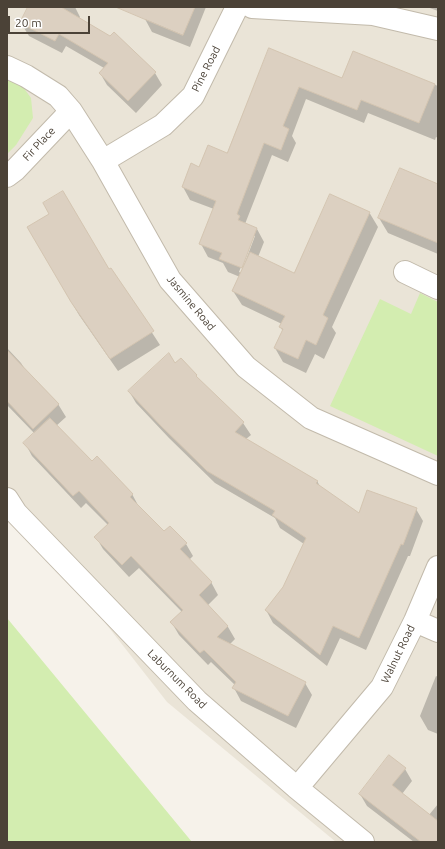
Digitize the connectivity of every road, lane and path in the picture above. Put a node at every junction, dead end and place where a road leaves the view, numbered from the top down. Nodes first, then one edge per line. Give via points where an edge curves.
1 (237, 7) edge
2 (252, 7) edge
3 (438, 29) edge
4 (7, 67) edge
5 (71, 111) junction
6 (104, 161) junction
7 (7, 176) edge
8 (405, 272) dead end
9 (438, 288) edge
10 (438, 474) edge
11 (7, 499) edge
12 (438, 567) edge
13 (415, 621) junction
14 (438, 631) edge
15 (297, 788) junction
16 (363, 842) edge

1 - 6 street, Pine Road via 193,96 163,125
2 - 3 street via 373,14
4 - 5 street, Jasmine Road via 58,96
5 - 6 street, Jasmine Road
5 - 7 street, Fir Place
6 - 10 street, Jasmine Road via 170,280 246,367 311,418
8 - 9 street
11 - 15 street, Laburnum Road via 16,513 197,701
12 - 13 street, Walnut Road
13 - 14 street
13 - 15 street, Walnut Road via 382,688
15 - 16 street, Laburnum Road

